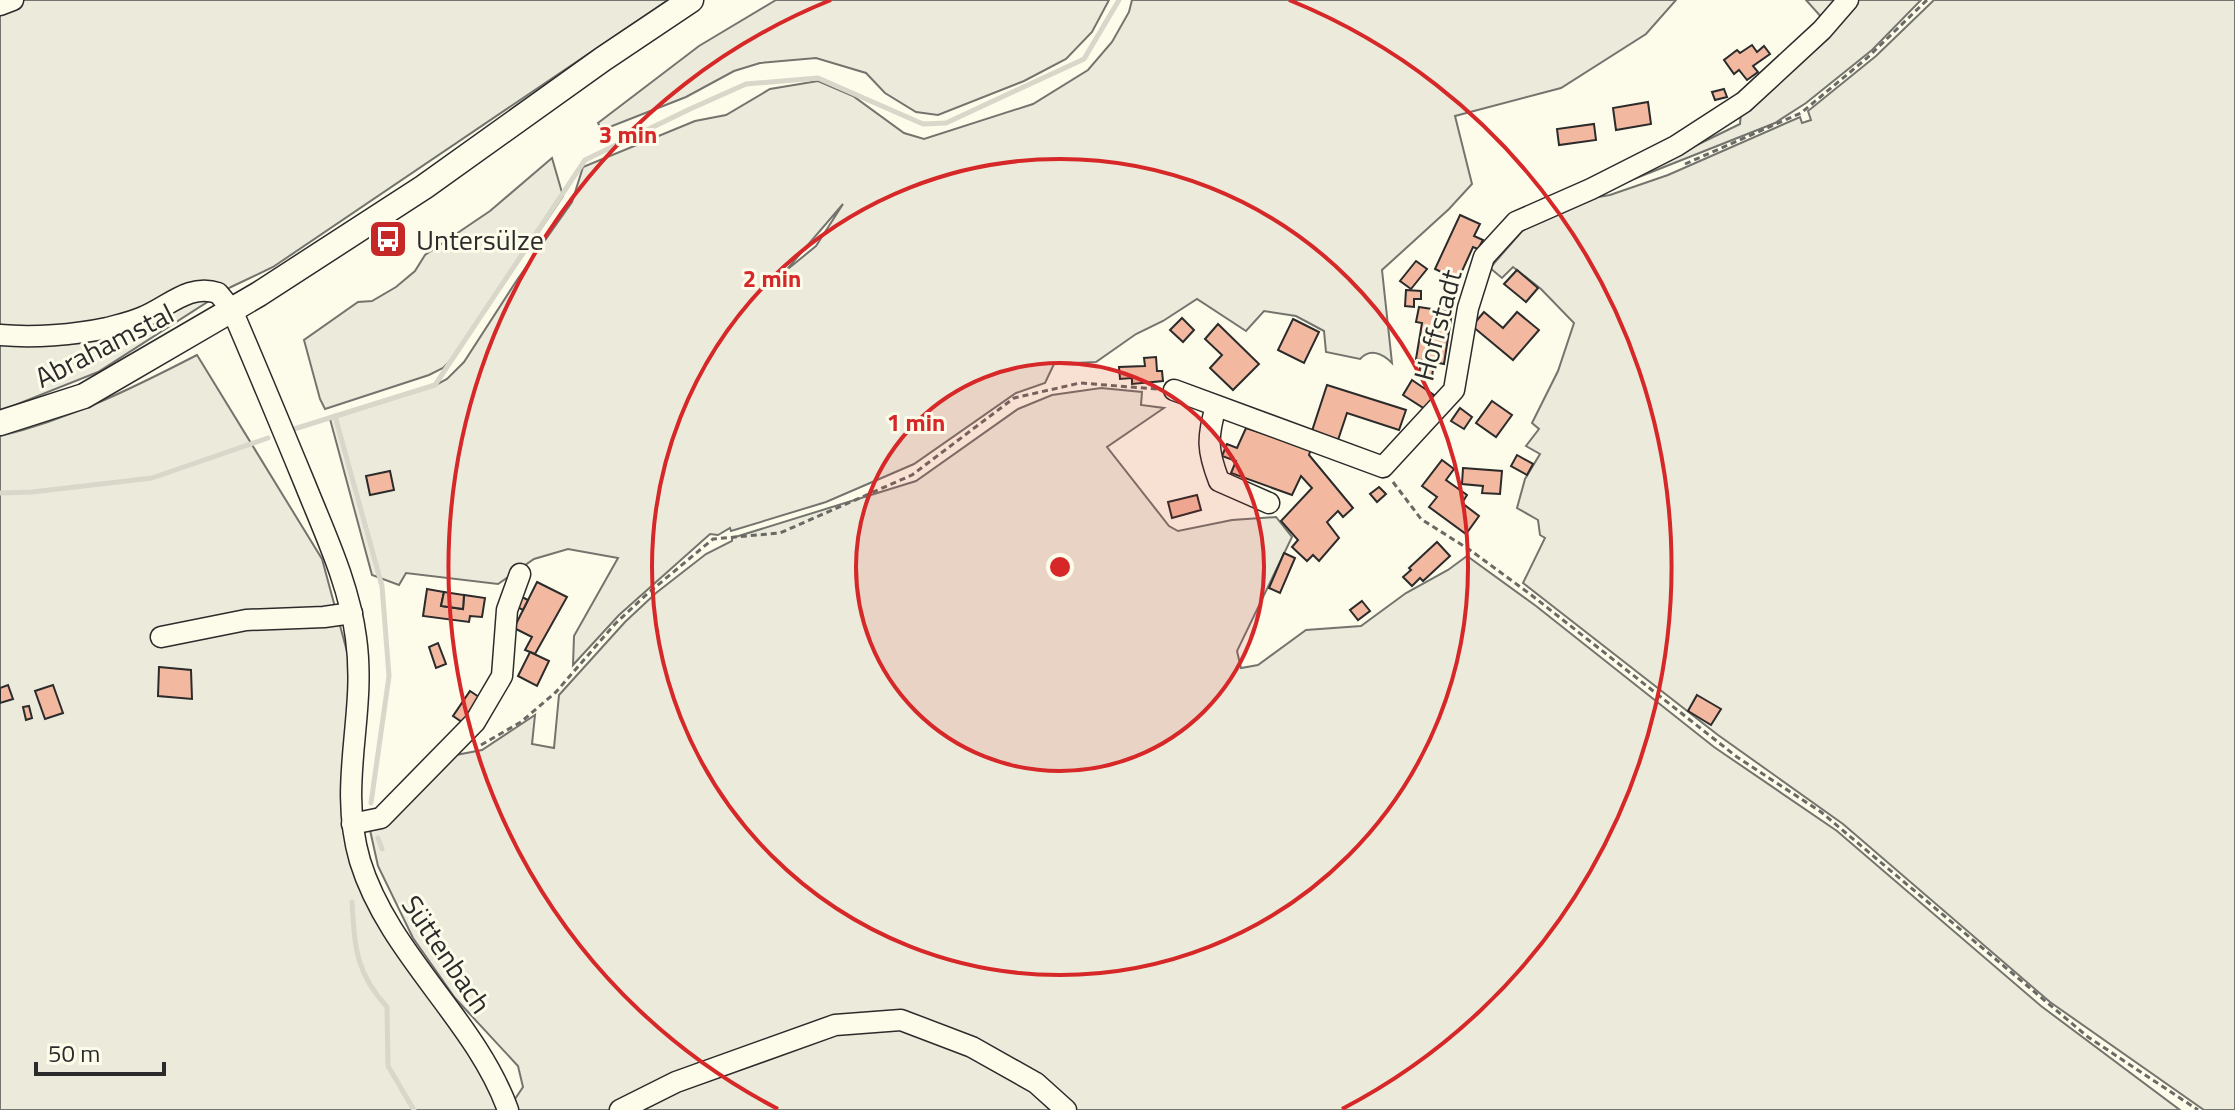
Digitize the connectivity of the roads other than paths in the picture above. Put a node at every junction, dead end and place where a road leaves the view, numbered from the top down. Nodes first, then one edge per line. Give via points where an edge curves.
1 (13, 0) edge
2 (691, 0) edge
3 (1848, 0) edge
4 (0, 2) edge
5 (232, 310) junction
6 (0, 335) edge
7 (1174, 390) road end
8 (1216, 406) junction
9 (0, 423) edge
10 (1269, 503) dead end
11 (520, 574) dead end
12 (352, 613) junction
13 (161, 637) dead end
14 (352, 824) junction
15 (508, 1110) edge
16 (620, 1110) edge
17 (1066, 1110) edge

1 - 4 street
2 - 5 main road, Abrahamstal via 424,187
3 - 8 street, Hoffstadt via 1744,102 1676,146 1516,222 1484,257 1468,308 1454,390 1383,467
5 - 6 street via 218,293 198,291 143,317 104,328
5 - 9 main road, Abrahamstal via 84,396
5 - 12 street, Süttenbach via 331,548
7 - 8 street
8 - 10 street via 1209,430 1210,457 1219,481
11 - 14 street via 507,610 502,676 475,722 381,818
12 - 13 street via 246,620
12 - 14 street, Süttenbach via 360,684 349,790
14 - 15 street, Süttenbach via 361,864 380,906 488,1066
16 - 17 street via 676,1082 835,1025 901,1020 972,1047 1036,1083

